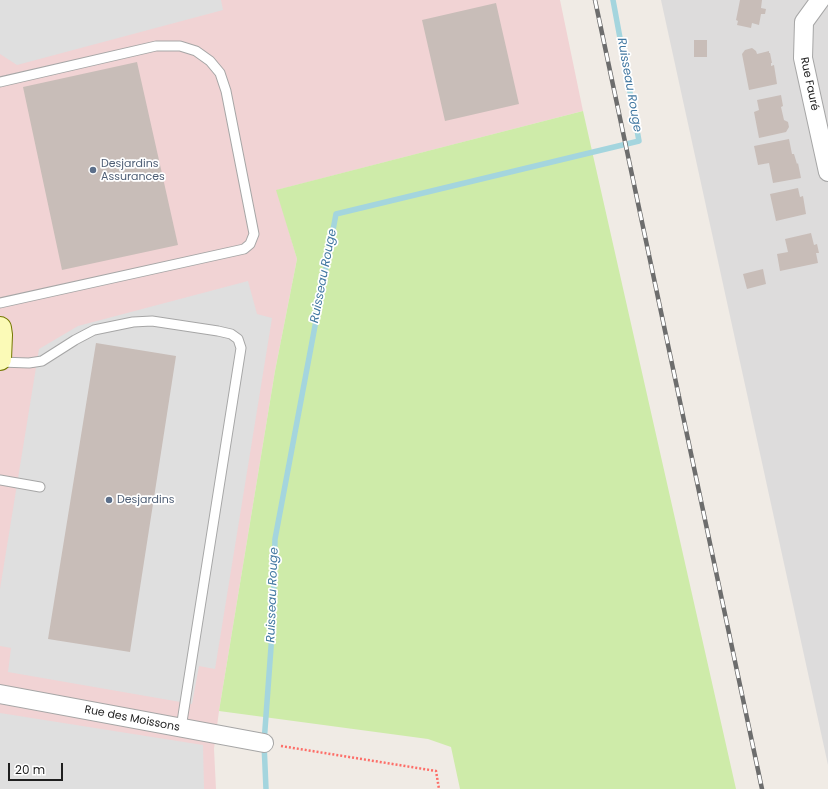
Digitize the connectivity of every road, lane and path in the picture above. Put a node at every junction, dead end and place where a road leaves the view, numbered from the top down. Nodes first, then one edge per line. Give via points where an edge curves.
1 (820, 0) edge
2 (0, 82) edge
3 (828, 172) edge
4 (0, 303) edge
5 (0, 328) edge
6 (0, 359) edge
7 (0, 362) edge
8 (0, 480) edge
9 (40, 487) dead end
10 (0, 694) edge
11 (181, 728) junction
12 (264, 743) joint
13 (439, 789) edge

1 - 3 street, Rue Fauré via 804,22 802,58
2 - 4 lane via 156,46 180,46 196,51 210,61 220,73 226,91 254,234 244,250
5 - 6 street
7 - 11 lane via 42,361 94,330 133,322 152,321 218,331 231,334 238,339 241,348
8 - 9 lane
10 - 11 street, Rue des Moissons
11 - 12 street, Rue des Moissons
12 - 13 path via 436,771

